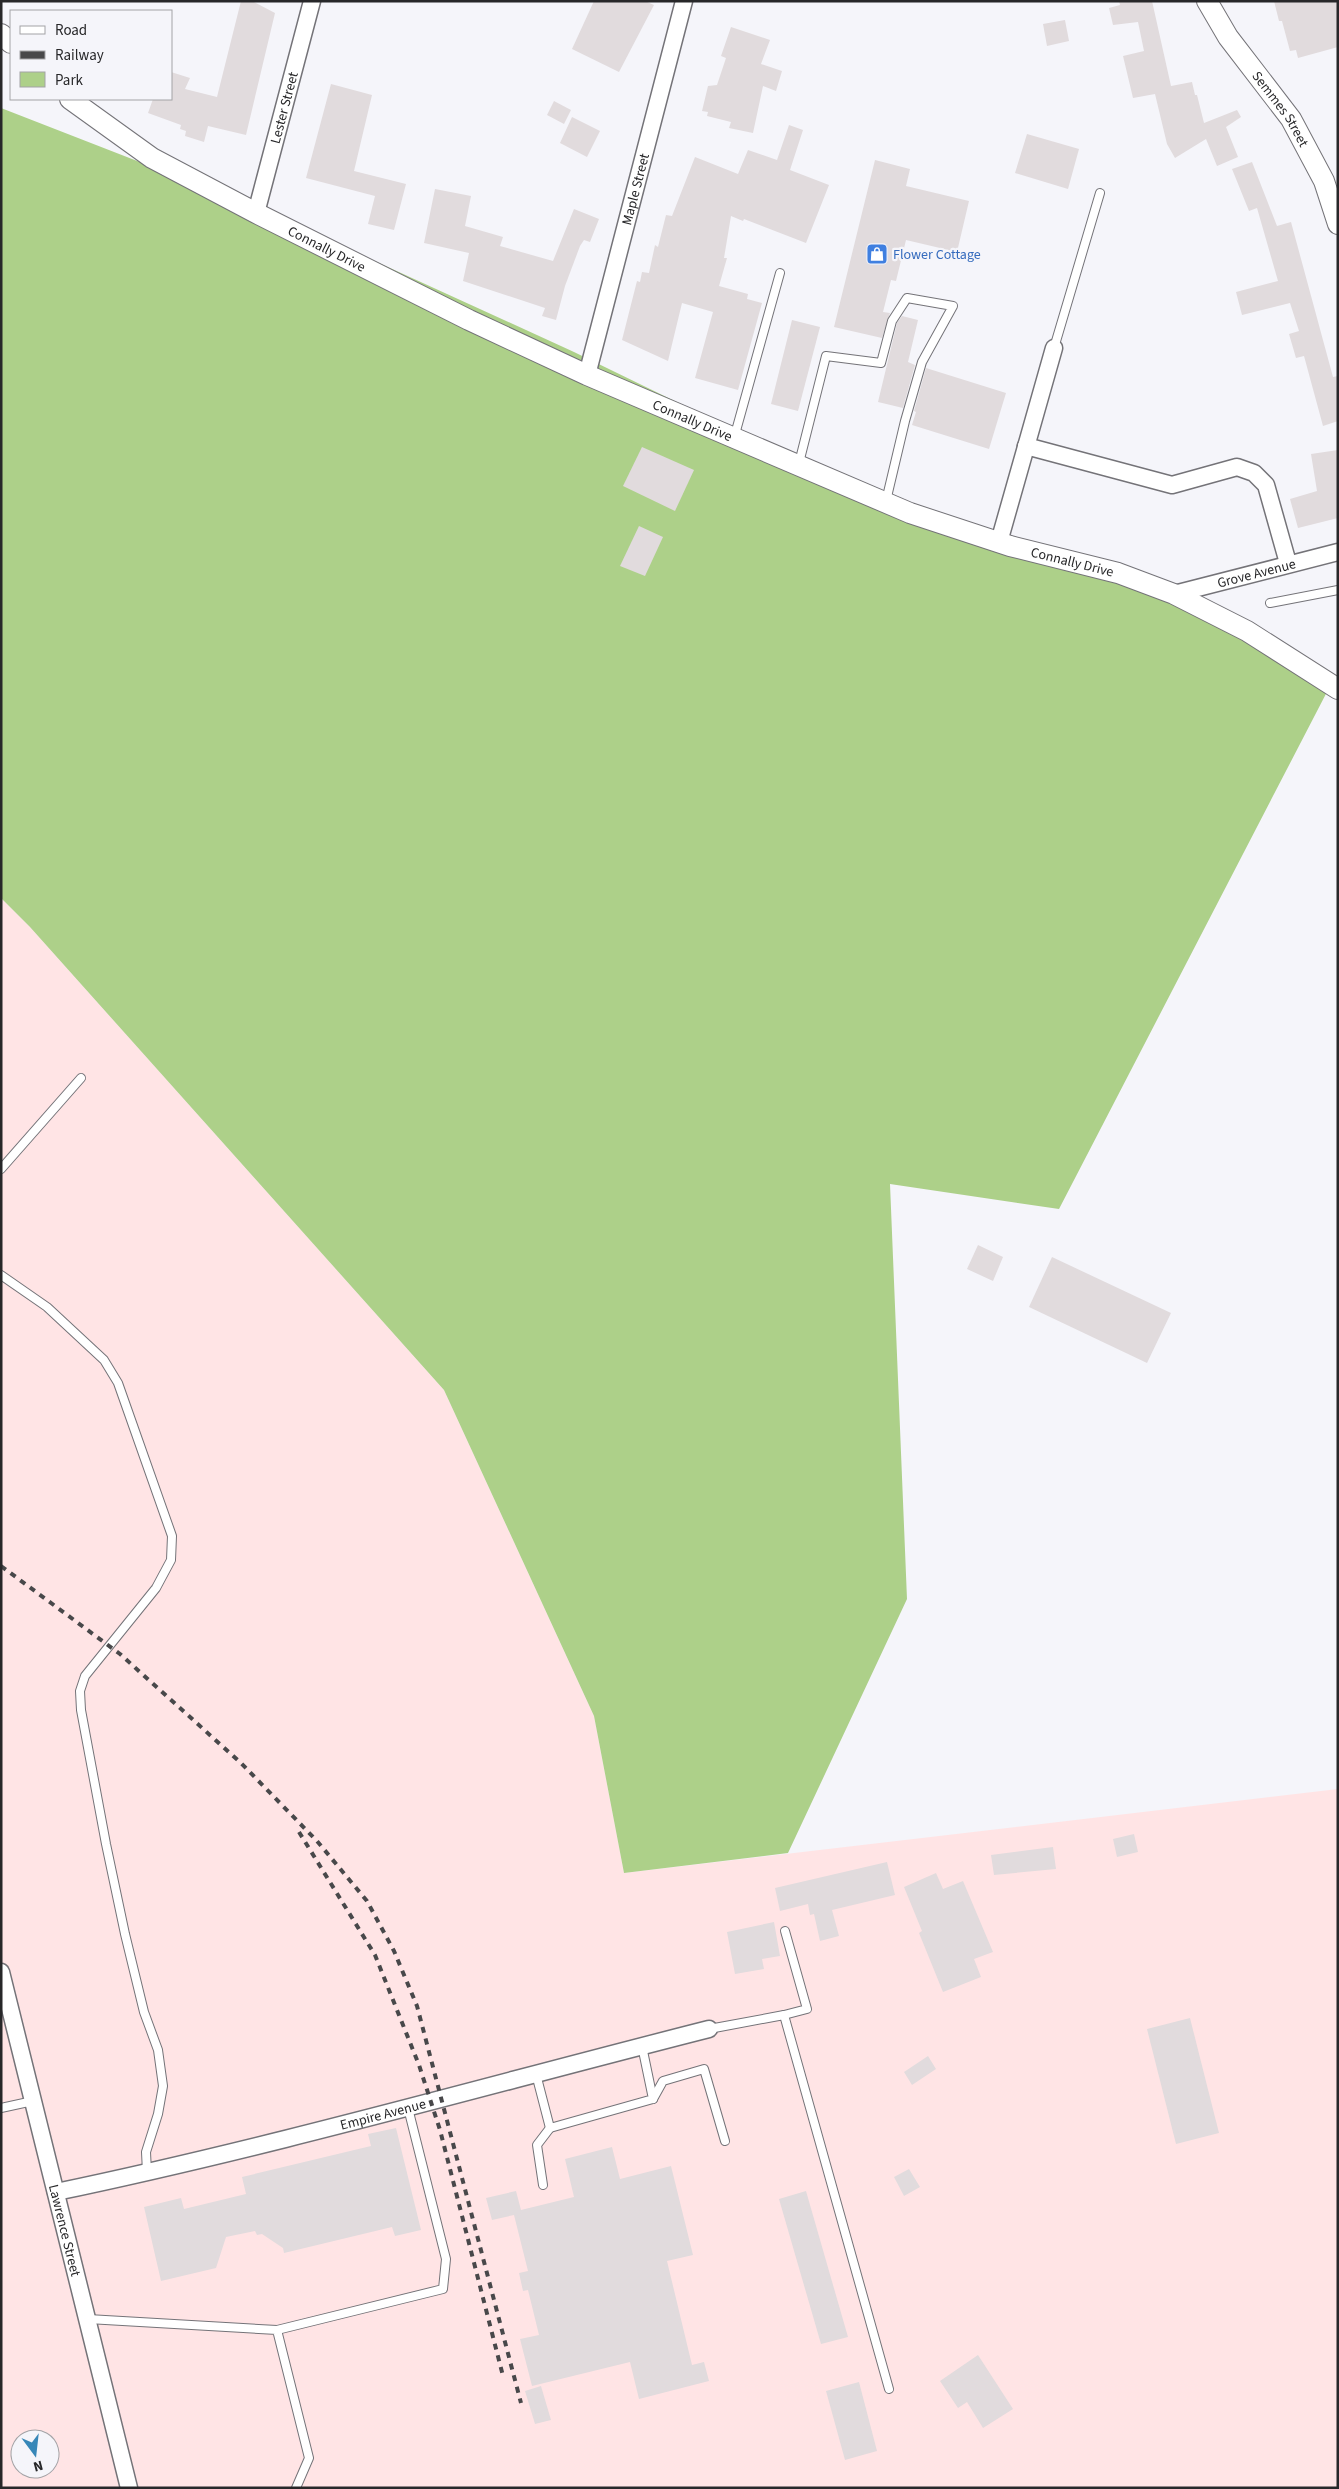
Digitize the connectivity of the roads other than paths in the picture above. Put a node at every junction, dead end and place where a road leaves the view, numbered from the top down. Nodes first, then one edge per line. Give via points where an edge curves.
1 (312, 1) edge
2 (684, 1) edge
3 (1207, 1) edge
4 (71, 100) edge
5 (1331, 179) edge
6 (1100, 193) dead end
7 (256, 213) junction
8 (1338, 224) edge
9 (780, 273) dead end
10 (1054, 348) joint
11 (587, 375) junction
12 (734, 438) junction
13 (1026, 446) junction
14 (799, 465) junction
15 (886, 502) junction
16 (999, 542) junction
17 (1338, 552) edge
18 (1288, 563) junction
19 (1338, 590) edge
20 (1174, 594) junction
21 (1270, 603) dead end
22 (1338, 689) edge
23 (81, 1078) dead end
24 (1, 1170) edge
25 (1, 1275) edge
26 (785, 1931) dead end
27 (1, 1972) edge
28 (784, 2015) junction
29 (709, 2029) joint
30 (642, 2046) junction
31 (536, 2074) junction
32 (653, 2099) junction
33 (33, 2101) junction
34 (1, 2108) edge
35 (408, 2108) junction
36 (550, 2128) junction
37 (725, 2141) dead end
38 (147, 2172) junction
39 (543, 2185) dead end
40 (56, 2192) junction
41 (88, 2319) junction
42 (278, 2330) junction
43 (889, 2389) dead end
44 (129, 2488) edge
45 (296, 2488) edge

1 - 7 street, Lester Street
2 - 11 street, Maple Street
3 - 5 street, Semmes Street via 1228,37 1291,119
4 - 7 street, Connally Drive via 152,158
5 - 8 street, Semmes Street
6 - 10 lane
7 - 11 street, Connally Drive
9 - 12 lane
10 - 13 street
11 - 12 street, Connally Drive
12 - 14 street, Connally Drive
13 - 16 street
13 - 18 street via 1172,485 1237,467 1254,473 1266,485
14 - 15 street, Connally Drive
14 - 15 lane via 826,356 881,363 892,321 907,298 952,306 922,362
15 - 16 street, Connally Drive
16 - 20 street, Connally Drive via 1118,573
17 - 18 street, Grove Avenue
18 - 20 street, Grove Avenue
19 - 21 lane
20 - 22 street, Connally Drive via 1247,631
23 - 24 lane
25 - 38 lane via 47,1307 104,1360 118,1384 172,1536 171,1560 156,1588 85,1676 80,1691 80,1710 106,1844 144,2012 158,2050 163,2086 146,2152
26 - 28 lane via 807,2009
27 - 33 street, Lawrence Street
28 - 29 lane
28 - 43 lane
29 - 30 street, Empire Avenue
30 - 31 street, Empire Avenue
30 - 32 lane
31 - 35 street, Empire Avenue
31 - 36 lane
32 - 36 lane
32 - 37 lane via 663,2081 704,2069
33 - 34 lane
33 - 40 street, Lawrence Street
35 - 38 street, Empire Avenue
35 - 42 lane via 446,2260 443,2289
36 - 39 lane via 537,2145
38 - 40 street, Empire Avenue
40 - 41 street, Lawrence Street
41 - 42 lane
41 - 44 street, Lawrence Street
42 - 45 lane via 309,2458

